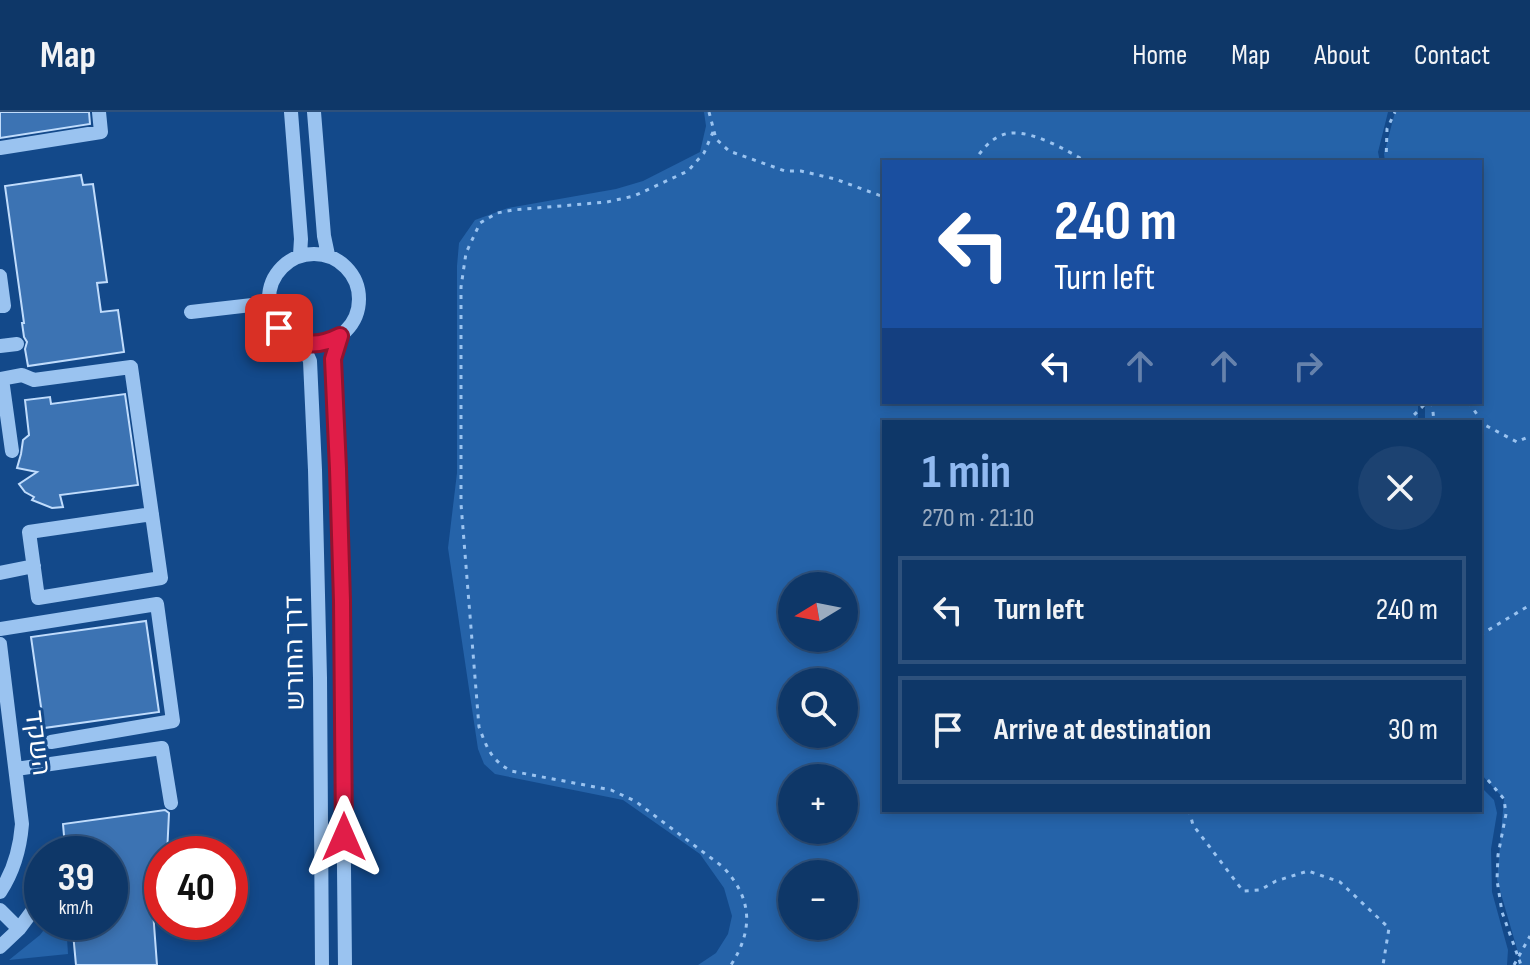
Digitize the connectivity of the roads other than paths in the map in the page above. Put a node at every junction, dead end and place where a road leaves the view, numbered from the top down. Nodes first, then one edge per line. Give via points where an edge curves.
1 (99, 112) edge
2 (291, 112) edge
3 (314, 112) edge
4 (0, 148) edge
5 (300, 255) junction
6 (328, 255) junction
7 (0, 276) edge
8 (269, 303) junction
9 (0, 306) edge
10 (191, 312) dead end
11 (340, 336) junction
12 (302, 343) junction
13 (17, 344) dead end
14 (0, 346) edge
15 (1, 379) edge
16 (12, 451) dead end
17 (152, 514) junction
18 (34, 566) junction
19 (0, 573) edge
20 (0, 629) edge
21 (0, 644) edge
22 (51, 742) dead end
23 (16, 769) junction
24 (171, 803) dead end
25 (0, 892) edge
26 (0, 910) edge
27 (24, 922) edge
28 (19, 929) junction
29 (0, 947) edge
30 (322, 965) edge
31 (345, 965) edge

1 - 4 street via 101,132
2 - 5 street
3 - 6 street
5 - 6 street
5 - 8 street via 276,274
6 - 11 street via 351,272 357,285 357,313
7 - 9 street
8 - 10 street
8 - 12 street via 279,328
11 - 12 street
11 - 31 street, דרך החורש via 333,359
12 - 30 street, דרך החורש via 310,361 315,470
13 - 14 street
15 - 16 street
15 - 17 street via 22,375 34,380 131,367
17 - 18 street via 29,532
17 - 18 street via 161,578 38,598
18 - 19 street
20 - 22 street via 157,604 173,721
21 - 23 street, השקד
23 - 24 street via 162,748
23 - 25 street, השקד via 20,845
26 - 28 street
27 - 28 street
28 - 29 street

